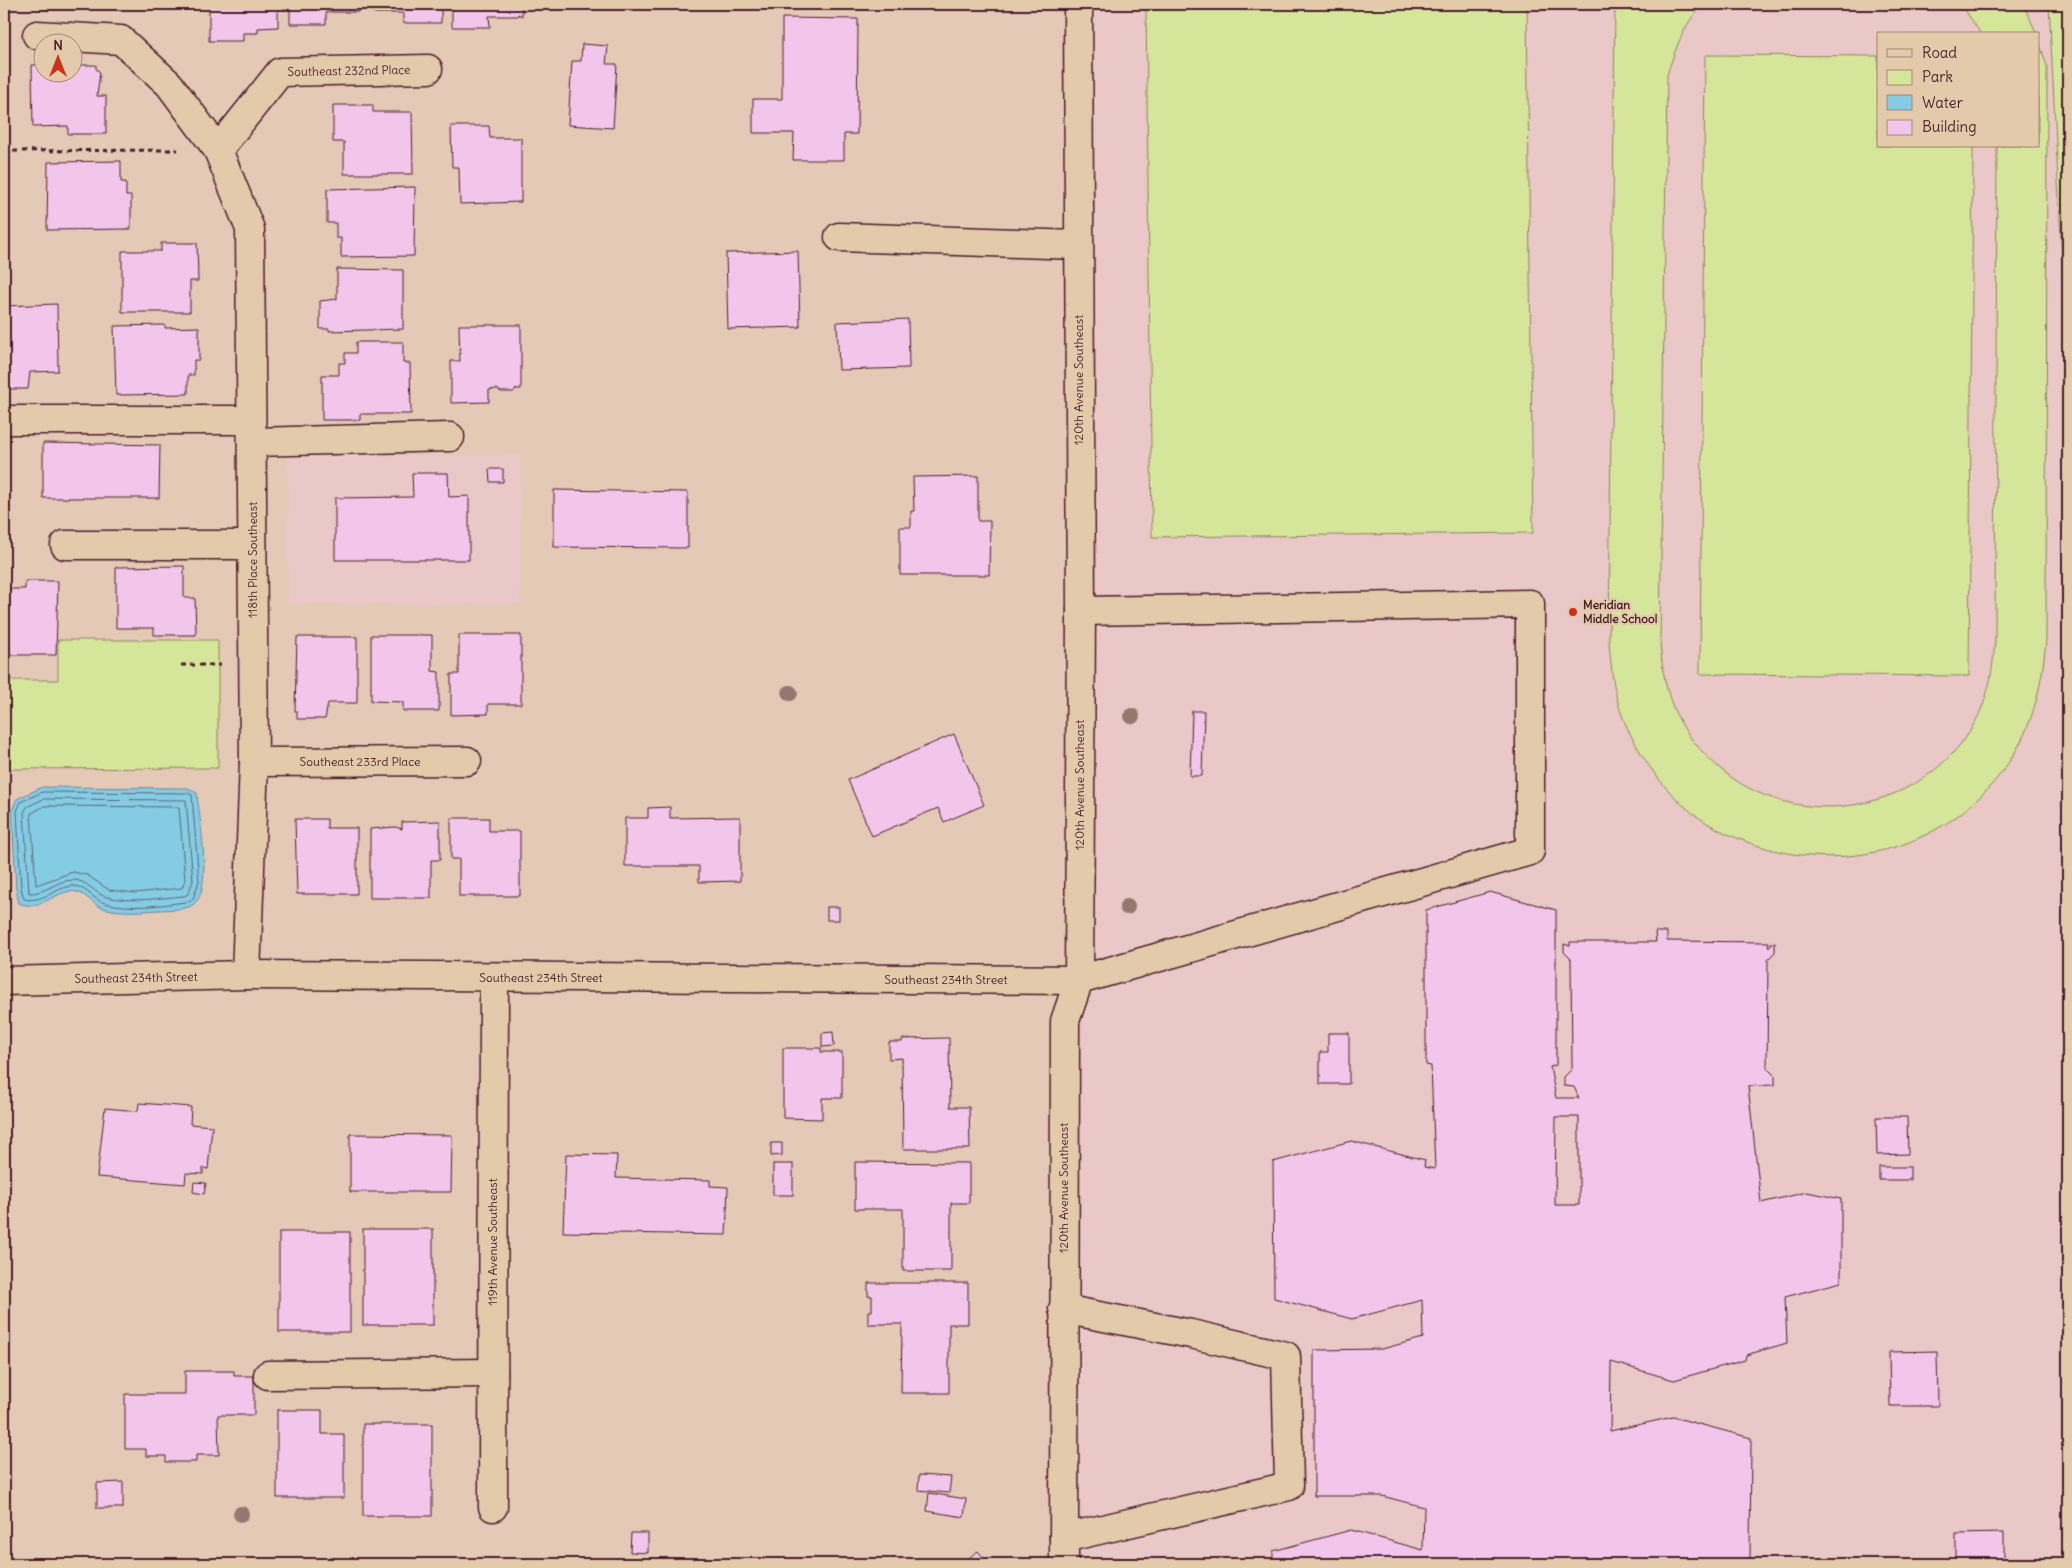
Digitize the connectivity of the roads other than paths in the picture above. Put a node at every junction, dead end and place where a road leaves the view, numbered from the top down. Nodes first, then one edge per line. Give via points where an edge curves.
1 (1078, 4) edge
2 (82, 38) edge
3 (428, 70) dead end
4 (218, 150) junction
5 (839, 237) dead end
6 (1078, 245) junction
7 (4, 420) edge
8 (251, 431) junction
9 (450, 437) dead end
10 (65, 545) dead end
11 (252, 545) junction
12 (1081, 611) junction
13 (467, 761) dead end
14 (254, 762) junction
15 (246, 975) junction
16 (494, 978) junction
17 (1079, 980) junction
18 (4, 981) edge
19 (1063, 1309) junction
20 (493, 1373) junction
21 (268, 1375) dead end
22 (493, 1507) dead end
23 (1064, 1538) junction
24 (1064, 1564) edge

1 - 6 street, 120th Avenue Southeast
2 - 4 street, 118th Place Southeast via 121,40 169,84
3 - 4 street, Southeast 232nd Place via 280,72
4 - 8 street, 118th Place Southeast via 250,229
5 - 6 street
6 - 12 street, 120th Avenue Southeast
7 - 8 street
8 - 9 street
8 - 11 street, 118th Place Southeast
10 - 11 street
11 - 14 street, 118th Place Southeast
12 - 17 street, 120th Avenue Southeast
12 - 17 street, Southeast 234th Street via 1530,604 1530,851
13 - 14 street, Southeast 233rd Place
14 - 15 street, 118th Place Southeast
15 - 16 street, Southeast 234th Street
15 - 18 street, Southeast 234th Street
16 - 17 street, Southeast 234th Street
16 - 20 street, 119th Avenue Southeast
17 - 19 street, 120th Avenue Southeast via 1065,1021
19 - 23 street, 120th Avenue Southeast
19 - 23 street via 1286,1356 1289,1486
20 - 21 street
20 - 22 street, 119th Avenue Southeast
23 - 24 street, 120th Avenue Southeast

